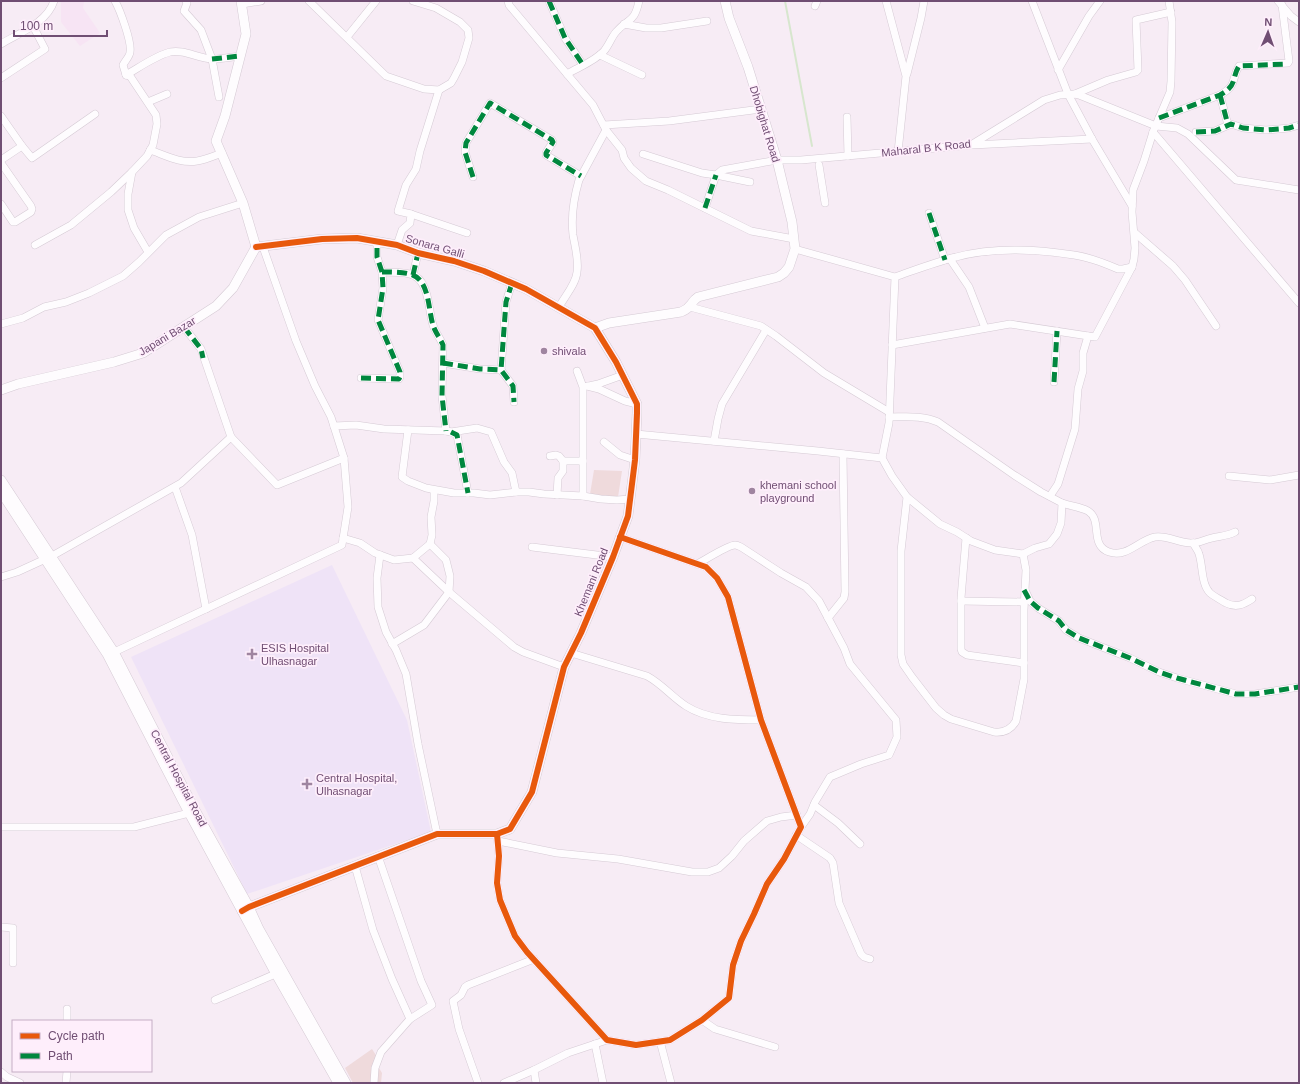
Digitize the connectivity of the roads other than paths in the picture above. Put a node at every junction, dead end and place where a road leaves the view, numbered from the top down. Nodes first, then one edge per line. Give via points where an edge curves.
1 (54, 1) edge
2 (115, 1) edge
3 (186, 1) edge
4 (261, 1) edge
5 (309, 1) edge
6 (376, 1) edge
7 (413, 1) edge
8 (508, 1) edge
9 (549, 1) edge
10 (640, 1) edge
11 (725, 1) edge
12 (886, 1) edge
13 (924, 1) edge
14 (1032, 1) edge
15 (1169, 1) edge
16 (242, 2) edge
17 (1098, 2) edge
18 (1280, 3) edge
19 (1171, 12) junction
20 (707, 21) dead end
21 (1299, 22) edge
22 (624, 24) junction
23 (33, 26) junction
24 (347, 37) junction
25 (1, 44) edge
26 (600, 55) junction
27 (240, 56) junction
28 (212, 59) junction
29 (583, 65) junction
30 (1058, 70) junction
31 (567, 74) junction
32 (642, 74) dead end
33 (126, 75) junction
34 (906, 76) junction
35 (1, 78) edge
36 (439, 90) junction
37 (167, 94) dead end
38 (1072, 94) junction
39 (1220, 94) junction
40 (219, 96) dead end
41 (148, 102) junction
42 (761, 109) junction
43 (95, 114) dead end
44 (1, 116) edge
45 (847, 117) dead end
46 (1159, 118) junction
47 (1228, 124) junction
48 (1299, 125) edge
49 (605, 127) junction
50 (1154, 129) junction
51 (1196, 132) dead end
52 (1092, 139) junction
53 (971, 145) junction
54 (22, 146) junction
55 (150, 150) junction
56 (898, 152) junction
57 (222, 153) junction
58 (643, 154) dead end
59 (848, 156) junction
60 (1, 160) edge
61 (777, 160) junction
62 (1, 163) edge
63 (819, 165) dead end
64 (132, 172) junction
65 (716, 175) junction
66 (581, 176) junction
67 (473, 177) dead end
68 (750, 182) dead end
69 (1299, 190) edge
70 (243, 203) junction
71 (825, 203) dead end
72 (1, 204) edge
73 (1132, 206) junction
74 (705, 208) junction
75 (929, 213) dead end
76 (410, 214) junction
77 (467, 232) dead end
78 (1135, 233) junction
79 (794, 238) junction
80 (377, 241) junction
81 (397, 245) junction
82 (35, 246) dead end
83 (259, 247) junction
84 (795, 249) junction
85 (148, 252) junction
86 (418, 253) junction
87 (948, 259) junction
88 (1132, 267) junction
89 (382, 272) junction
90 (413, 275) junction
91 (895, 277) junction
92 (512, 283) junction
93 (1299, 304) edge
94 (559, 307) junction
95 (690, 307) junction
96 (1, 324) edge
97 (1216, 326) dead end
98 (184, 327) junction
99 (594, 328) junction
100 (985, 328) junction
101 (766, 330) junction
102 (1057, 331) junction
103 (1088, 336) junction
104 (892, 345) junction
105 (443, 363) junction
106 (501, 370) junction
107 (577, 371) dead end
108 (622, 375) junction
109 (361, 378) dead end
110 (1054, 382) dead end
111 (585, 386) junction
112 (1, 390) edge
113 (514, 402) dead end
114 (637, 404) junction
115 (889, 415) junction
116 (334, 426) junction
117 (408, 430) junction
118 (449, 431) junction
119 (636, 434) junction
120 (231, 437) junction
121 (714, 441) junction
122 (604, 442) dead end
123 (843, 454) junction
124 (550, 456) dead end
125 (344, 458) junction
126 (882, 458) junction
127 (635, 460) junction
128 (563, 461) junction
129 (583, 461) junction
130 (1299, 475) edge
131 (1229, 476) dead end
132 (1, 480) edge
133 (175, 487) junction
134 (434, 490) junction
135 (1, 492) edge
136 (516, 492) junction
137 (468, 493) junction
138 (557, 495) junction
139 (582, 496) junction
140 (907, 496) junction
141 (1050, 496) junction
142 (630, 499) junction
143 (1062, 504) junction
144 (1235, 532) dead end
145 (620, 537) junction
146 (343, 538) junction
147 (966, 538) junction
148 (1193, 543) junction
149 (430, 544) junction
150 (532, 547) dead end
151 (1023, 554) junction
152 (380, 555) junction
153 (613, 556) junction
154 (49, 557) junction
155 (413, 558) junction
156 (697, 564) junction
157 (1, 577) edge
158 (1024, 590) junction
159 (449, 592) junction
160 (1252, 599) dead end
161 (961, 601) junction
162 (1024, 602) junction
163 (206, 609) junction
164 (828, 618) junction
165 (392, 644) junction
166 (571, 653) junction
167 (111, 654) junction
168 (1024, 663) junction
169 (564, 667) junction
170 (1299, 686) edge
171 (761, 720) junction
172 (814, 805) junction
173 (192, 811) junction
174 (797, 816) junction
175 (1, 827) edge
176 (801, 827) junction
177 (437, 834) junction
178 (796, 835) junction
179 (497, 838) junction
180 (860, 844) dead end
181 (378, 856) junction
182 (355, 866) junction
183 (246, 909) junction
184 (1, 927) edge
185 (534, 959) junction
186 (870, 959) dead end
187 (13, 963) dead end
188 (279, 972) junction
189 (216, 1000) dead end
190 (67, 1009) dead end
191 (410, 1019) junction
192 (67, 1020) edge
193 (702, 1020) junction
194 (607, 1040) junction
195 (660, 1041) junction
196 (594, 1044) junction
197 (775, 1047) dead end
198 (534, 1070) junction
199 (1, 1072) edge
200 (66, 1072) edge
201 (20, 1083) edge
202 (66, 1083) edge
203 (338, 1083) edge
204 (346, 1083) edge
205 (374, 1083) edge
206 (478, 1083) edge
207 (504, 1083) edge
208 (536, 1083) edge
209 (603, 1083) edge
210 (671, 1083) edge

1 - 23 street via 42,19
2 - 33 street via 130,47 130,54 123,65
3 - 28 street via 188,3 184,11 201,30
4 - 16 street
5 - 24 street
6 - 24 street
7 - 36 street via 436,8 460,22 468,30 469,38 462,62 451,83
8 - 31 street
9 - 29 street via 565,38
10 - 22 street via 634,17
11 - 42 street, Dhobighat Road
12 - 34 street
13 - 34 street
14 - 30 street
15 - 19 street
16 - 27 street via 246,34
17 - 30 street
18 - 21 street
18 - 39 street via 1289,62 1239,66 1233,83 1228,90
19 - 38 street, Maharal B K Road via 1136,20 1136,72
19 - 46 street via 1172,81
20 - 22 street via 661,28
22 - 26 street
23 - 25 street
23 - 35 street via 45,49
24 - 36 street via 386,76 424,89
26 - 29 street
26 - 32 street
27 - 28 street
27 - 57 street via 216,141
28 - 33 street via 184,52 172,52 161,55
28 - 40 street
29 - 31 street
30 - 38 street
31 - 49 street via 593,105
33 - 41 street via 130,76
34 - 56 street
36 - 76 street via 416,169 406,184 398,211
37 - 41 street
38 - 50 street
38 - 52 street
38 - 53 street, Maharal B K Road via 1044,100
39 - 46 street
39 - 47 street
41 - 55 street via 156,115 157,124
42 - 49 street
42 - 61 street, Dhobighat Road
43 - 54 street via 32,158
44 - 54 street
45 - 59 street
46 - 50 street
47 - 48 street via 1266,130
47 - 51 street via 1215,131
49 - 66 street
49 - 74 street via 622,150 631,168 646,181
50 - 69 street via 1177,128 1188,134 1236,180
50 - 73 street via 1133,190
50 - 93 street
52 - 53 street
52 - 73 street
53 - 56 street, Maharal B K Road
54 - 60 street
55 - 57 street via 189,162
55 - 64 street
56 - 59 street, Maharal B K Road
57 - 70 street
58 - 65 street
59 - 61 street, Maharal B K Road
61 - 65 street, Maharal B K Road via 722,170
61 - 79 street, Dhobighat Road
62 - 72 street via 32,209 13,222
63 - 71 street
64 - 82 street via 71,225
64 - 85 street via 128,210 134,228
65 - 68 street
65 - 74 street
66 - 67 street via 546,155 552,140 490,102 466,143 465,152
66 - 94 street via 574,199 572,226 578,271
70 - 83 street
70 - 85 street via 193,220 166,235
73 - 78 street
74 - 79 street via 751,231
75 - 87 street
76 - 77 street
76 - 81 street via 410,223 402,230
78 - 88 street
78 - 97 street via 1173,266
79 - 84 street, Dhobighat Road
80 - 81 street, Sonara Galli
80 - 83 street, Sonara Galli via 357,238 322,239
80 - 89 street via 377,257
81 - 86 street, Sonara Galli
83 - 98 street, Japani Bazar via 232,288 216,306
83 - 116 street via 315,386
84 - 91 street
84 - 95 street via 789,266 781,276 698,297
85 - 96 street via 123,276 89,293
86 - 90 street
86 - 92 street, Sonara Galli via 454,261
87 - 88 street via 981,252 1025,250 1075,255 1118,269
87 - 91 street
87 - 100 street via 968,287
88 - 103 street via 1095,337
89 - 90 street
89 - 109 street via 383,288 378,320 400,377
90 - 105 street via 420,280 426,290 434,326 442,345
91 - 104 street
92 - 94 street, Sonara Galli
92 - 106 street via 506,302
94 - 99 street, Sonara Galli
95 - 99 street via 681,312 609,323
95 - 101 street via 752,323
98 - 112 street, Japani Bazar via 143,353
98 - 120 street via 201,349
99 - 108 street, Khemani Road
100 - 102 street via 1010,324
100 - 104 street
101 - 115 street via 824,373
101 - 121 street via 722,404
102 - 103 street
102 - 110 street
103 - 141 street via 1083,353 1075,428 1058,484
104 - 115 street
105 - 106 street
105 - 118 street via 442,396
106 - 113 street via 513,386
107 - 111 street
108 - 111 street
108 - 114 street, Khemani Road
111 - 114 street via 600,389
111 - 129 street
114 - 119 street, Khemani Road
115 - 126 street
115 - 141 street via 920,416 938,422 1014,475
116 - 117 street via 356,425
116 - 125 street
117 - 118 street
117 - 134 street via 402,476 408,481
118 - 136 street via 477,428 491,432 504,462 512,473
118 - 137 street via 456,435
119 - 121 street
119 - 127 street, Khemani Road
120 - 125 street via 277,485
120 - 133 street
121 - 123 street
122 - 127 street via 620,455
123 - 126 street
123 - 164 street via 845,592 844,598
124 - 128 street via 560,456
125 - 146 street via 348,507
126 - 140 street
127 - 142 street, Khemani Road
128 - 129 street
128 - 138 street
129 - 139 street
130 - 131 street via 1270,480
132 - 154 street, Central Hospital Road
133 - 154 street
133 - 163 street via 192,535
134 - 137 street
134 - 149 street
135 - 154 street, Central Hospital Road
136 - 137 street via 490,495
136 - 138 street
138 - 139 street
139 - 142 street
140 - 147 street via 940,524
140 - 168 street via 902,551 901,655 903,664 912,677 944,715 1000,733 1009,730 1016,721 1024,679
141 - 143 street
142 - 145 street, Khemani Road via 628,516
143 - 148 street via 1088,510 1096,524 1097,541 1109,552 1131,550 1156,537
143 - 151 street via 1061,523 1057,534 1049,544
144 - 148 street
145 - 153 street, Khemani Road
145 - 156 street
146 - 152 street via 360,543
146 - 163 street via 342,545
147 - 151 street via 995,550
147 - 161 street
148 - 160 street via 1200,556 1201,569 1209,592 1236,606
149 - 155 street
149 - 159 street via 446,560 450,576
150 - 153 street
151 - 158 street via 1026,570
152 - 155 street via 394,560
152 - 165 street via 377,578 378,606
153 - 166 street, Khemani Road
154 - 157 street
154 - 167 street, Central Hospital Road
155 - 159 street
156 - 164 street via 723,549 734,545 742,547 806,587 819,601
156 - 171 street via 706,567 717,578 728,597
158 - 162 street
158 - 170 street via 1038,608 1079,638 1159,672 1236,694 1255,694
159 - 165 street via 424,625
159 - 169 street via 518,650
161 - 162 street
161 - 168 street via 962,652 967,655
162 - 168 street
163 - 167 street
164 - 172 street via 850,664 896,720 897,737 889,755 830,777
165 - 177 street via 406,674
166 - 169 street, Khemani Road
166 - 171 street via 647,676 686,706 698,712 732,720
167 - 173 street, Central Hospital Road
169 - 179 street, Khemani Road via 532,792 510,829
171 - 174 street
172 - 176 street
172 - 180 street
173 - 175 street via 134,827
173 - 183 street, Central Hospital Road
174 - 176 street
174 - 179 street via 767,820 719,868 708,872 556,853
176 - 178 street
177 - 179 street
177 - 181 street
178 - 186 street via 830,858 836,874 839,903 861,954
178 - 193 street via 767,884 741,941 733,965 729,998
179 - 185 street via 497,883 500,900 515,936
181 - 182 street
181 - 191 street via 421,981 432,1005
182 - 183 street
182 - 191 street via 373,930
183 - 188 street, Central Hospital Road via 259,929
184 - 187 street via 13,928
185 - 194 street
185 - 206 street via 468,985 462,996 453,1001 459,1030
188 - 189 street
188 - 203 street, Central Hospital Road
188 - 204 street, Central Hospital Road
190 - 192 street
191 - 205 street via 380,1052
193 - 195 street via 670,1040
193 - 197 street via 715,1029
194 - 195 street via 636,1045
194 - 196 street
195 - 210 street
196 - 198 street via 568,1053
196 - 209 street
198 - 207 street
198 - 208 street
199 - 201 street
200 - 202 street

